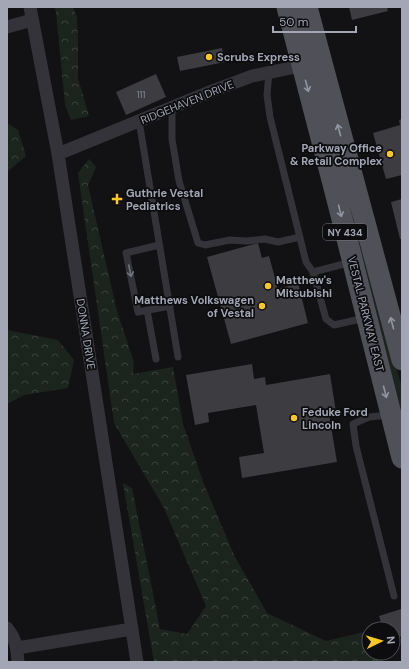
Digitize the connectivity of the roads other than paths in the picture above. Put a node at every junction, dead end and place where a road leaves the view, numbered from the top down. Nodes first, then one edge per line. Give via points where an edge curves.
1 (30, 7) edge
2 (287, 7) edge
3 (307, 7) edge
4 (32, 20) junction
5 (7, 27) edge
6 (311, 64) junction
7 (269, 72) junction
8 (172, 108) junction
9 (139, 121) junction
10 (58, 154) junction
11 (300, 238) junction
12 (159, 246) junction
13 (353, 261) junction
14 (313, 272) junction
15 (170, 306) junction
16 (147, 310) junction
17 (367, 317) junction
18 (178, 357) dead end
19 (156, 359) dead end
20 (402, 360) edge
21 (391, 415) junction
22 (402, 458) edge
23 (394, 596) dead end
24 (7, 628) edge
25 (132, 629) junction
26 (17, 648) junction
27 (18, 662) edge
28 (137, 662) edge

1 - 4 street, DONNA DRIVE
2 - 6 main road, VESTAL PARKWAY EAST / NY 434
3 - 6 main road, VESTAL PARKWAY EAST / NY 434
4 - 5 street
4 - 10 street, DONNA DRIVE
6 - 7 street, RIDGEHAVEN DRIVE
6 -> 13 main road, VESTAL PARKWAY EAST / NY 434
20 -> 6 main road, VESTAL PARKWAY EAST / NY 434
7 - 8 street, RIDGEHAVEN DRIVE via 252,76
7 - 11 lane via 267,95 270,117
8 - 9 street, RIDGEHAVEN DRIVE
8 - 11 lane via 172,139 179,181 198,243 205,245 230,240 265,239 278,242
9 - 10 street, RIDGEHAVEN DRIVE
9 - 12 lane
10 - 25 street, DONNA DRIVE
11 - 14 lane via 306,262
12 - 15 lane
12 -> 16 lane via 126,252 138,312
13 - 14 lane
13 - 17 main road, VESTAL PARKWAY EAST / NY 434
14 - 17 lane via 326,319 334,325
15 - 16 lane
15 - 18 lane
16 - 19 lane
17 -> 21 main road, VESTAL PARKWAY EAST / NY 434
21 - 22 main road, VESTAL PARKWAY EAST / NY 434
21 - 23 lane via 369,417 353,424 356,446
24 - 26 street via 13,635
25 - 26 street
25 - 28 street, DONNA DRIVE
26 - 27 street

